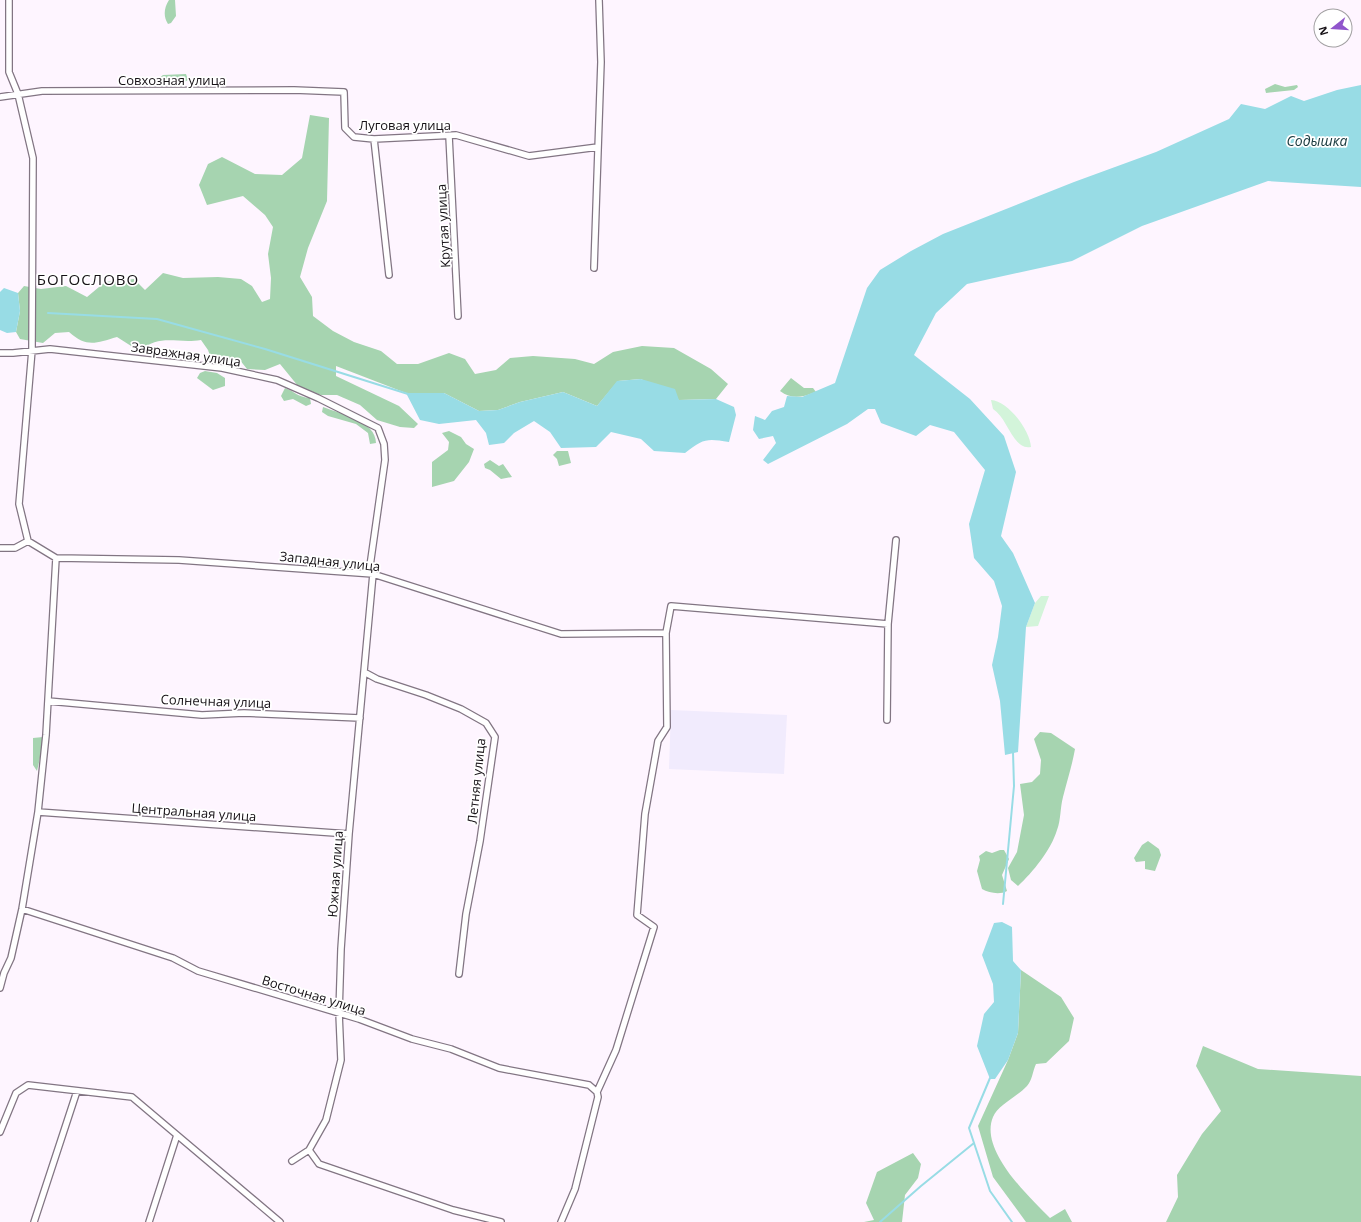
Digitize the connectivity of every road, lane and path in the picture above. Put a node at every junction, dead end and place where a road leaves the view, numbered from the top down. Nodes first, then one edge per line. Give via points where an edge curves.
1 (9, 0) edge
2 (598, 0) edge
3 (344, 92) joint
4 (18, 94) junction
5 (0, 96) edge
6 (449, 136) junction
7 (374, 139) junction
8 (598, 148) junction
9 (594, 268) dead end
10 (389, 276) dead end
11 (458, 316) dead end
12 (32, 350) junction
13 (0, 353) edge
14 (896, 540) dead end
15 (28, 541) junction
16 (0, 548) edge
17 (56, 558) junction
18 (373, 574) junction
19 (888, 624) junction
20 (666, 633) junction
21 (364, 672) junction
22 (48, 701) junction
23 (360, 718) junction
24 (887, 720) dead end
25 (38, 812) junction
26 (349, 834) junction
27 (22, 909) junction
28 (459, 974) dead end
29 (0, 988) edge
30 (339, 1013) junction
31 (77, 1091) junction
32 (597, 1094) junction
33 (0, 1132) edge
34 (177, 1135) junction
35 (309, 1150) junction
36 (292, 1161) dead end
37 (34, 1222) edge
38 (149, 1222) edge
39 (280, 1222) edge
40 (501, 1222) edge
41 (561, 1222) edge

1 - 4 street via 9,72
2 - 8 street via 601,62
3 - 4 street, Совхозная улица via 42,91
3 - 7 street, Луговая улица via 345,128 354,137
4 - 5 street, Совхозная улица
4 - 12 street via 33,158
6 - 7 street, Луговая улица
6 - 8 street, Луговая улица via 456,135 529,156
6 - 11 street, Крутая улица
7 - 10 street
8 - 9 street
12 - 13 street, Завражная улица
12 - 15 street via 19,504
12 - 18 street, Завражная улица via 50,349 222,368 277,380 378,428 384,444 385,460 370,566
14 - 19 street
15 - 16 street via 15,548
15 - 17 street
17 - 18 street, Западная улица via 179,560
17 - 22 street
18 - 20 street, Западная улица via 561,634
18 - 21 street, Южная улица
19 - 20 street via 671,606
19 - 24 street
20 - 32 street via 667,727 658,741 645,814 637,915 654,927 616,1050
21 - 23 street, Южная улица
21 - 28 street, Летняя улица via 461,709 486,723 495,737 480,841 466,914
22 - 23 street, Солнечная улица via 202,715 244,713
22 - 25 street
23 - 26 street, Южная улица
25 - 26 street, Центральная улица
25 - 27 street
26 - 30 street, Южная улица
27 - 29 street via 11,958
27 - 30 street, Восточная улица via 173,958 198,971
30 - 32 street, Восточная улица via 412,1039 450,1049 499,1068 589,1084
30 - 35 street, Южная улица via 341,1060 326,1120
31 - 33 street via 28,1085 16,1093
31 - 34 street via 132,1097
31 - 37 street
32 - 41 street via 575,1189
34 - 38 street
34 - 39 street
35 - 36 street, Южная улица
35 - 40 street via 319,1164 453,1210

